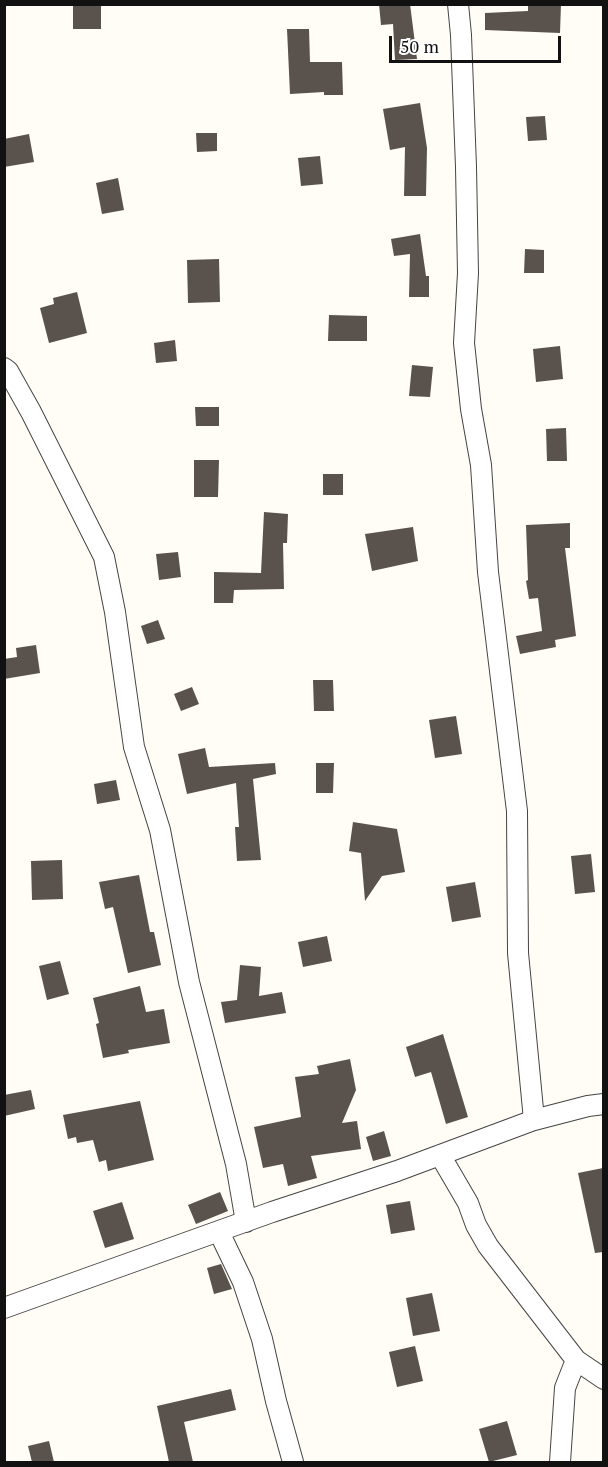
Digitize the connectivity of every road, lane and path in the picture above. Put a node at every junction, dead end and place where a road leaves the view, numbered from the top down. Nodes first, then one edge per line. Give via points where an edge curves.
1 (458, 4) edge
2 (4, 368) edge
3 (603, 1104) edge
4 (534, 1120) junction
5 (440, 1155) junction
6 (246, 1222) junction
7 (219, 1232) junction
8 (4, 1308) edge
9 (576, 1360) junction
10 (603, 1379) edge
11 (293, 1462) edge
12 (560, 1462) edge

1 - 4 street via 468,273 464,343 481,465 488,572 517,811 518,952
2 - 6 street via 31,412 104,557 134,747 160,830 189,982 236,1164
3 - 4 street
4 - 5 street
5 - 6 street
5 - 9 street via 488,1246
6 - 7 street
7 - 8 street
7 - 11 street via 243,1282 262,1339
9 - 10 street
9 - 12 street via 565,1388

